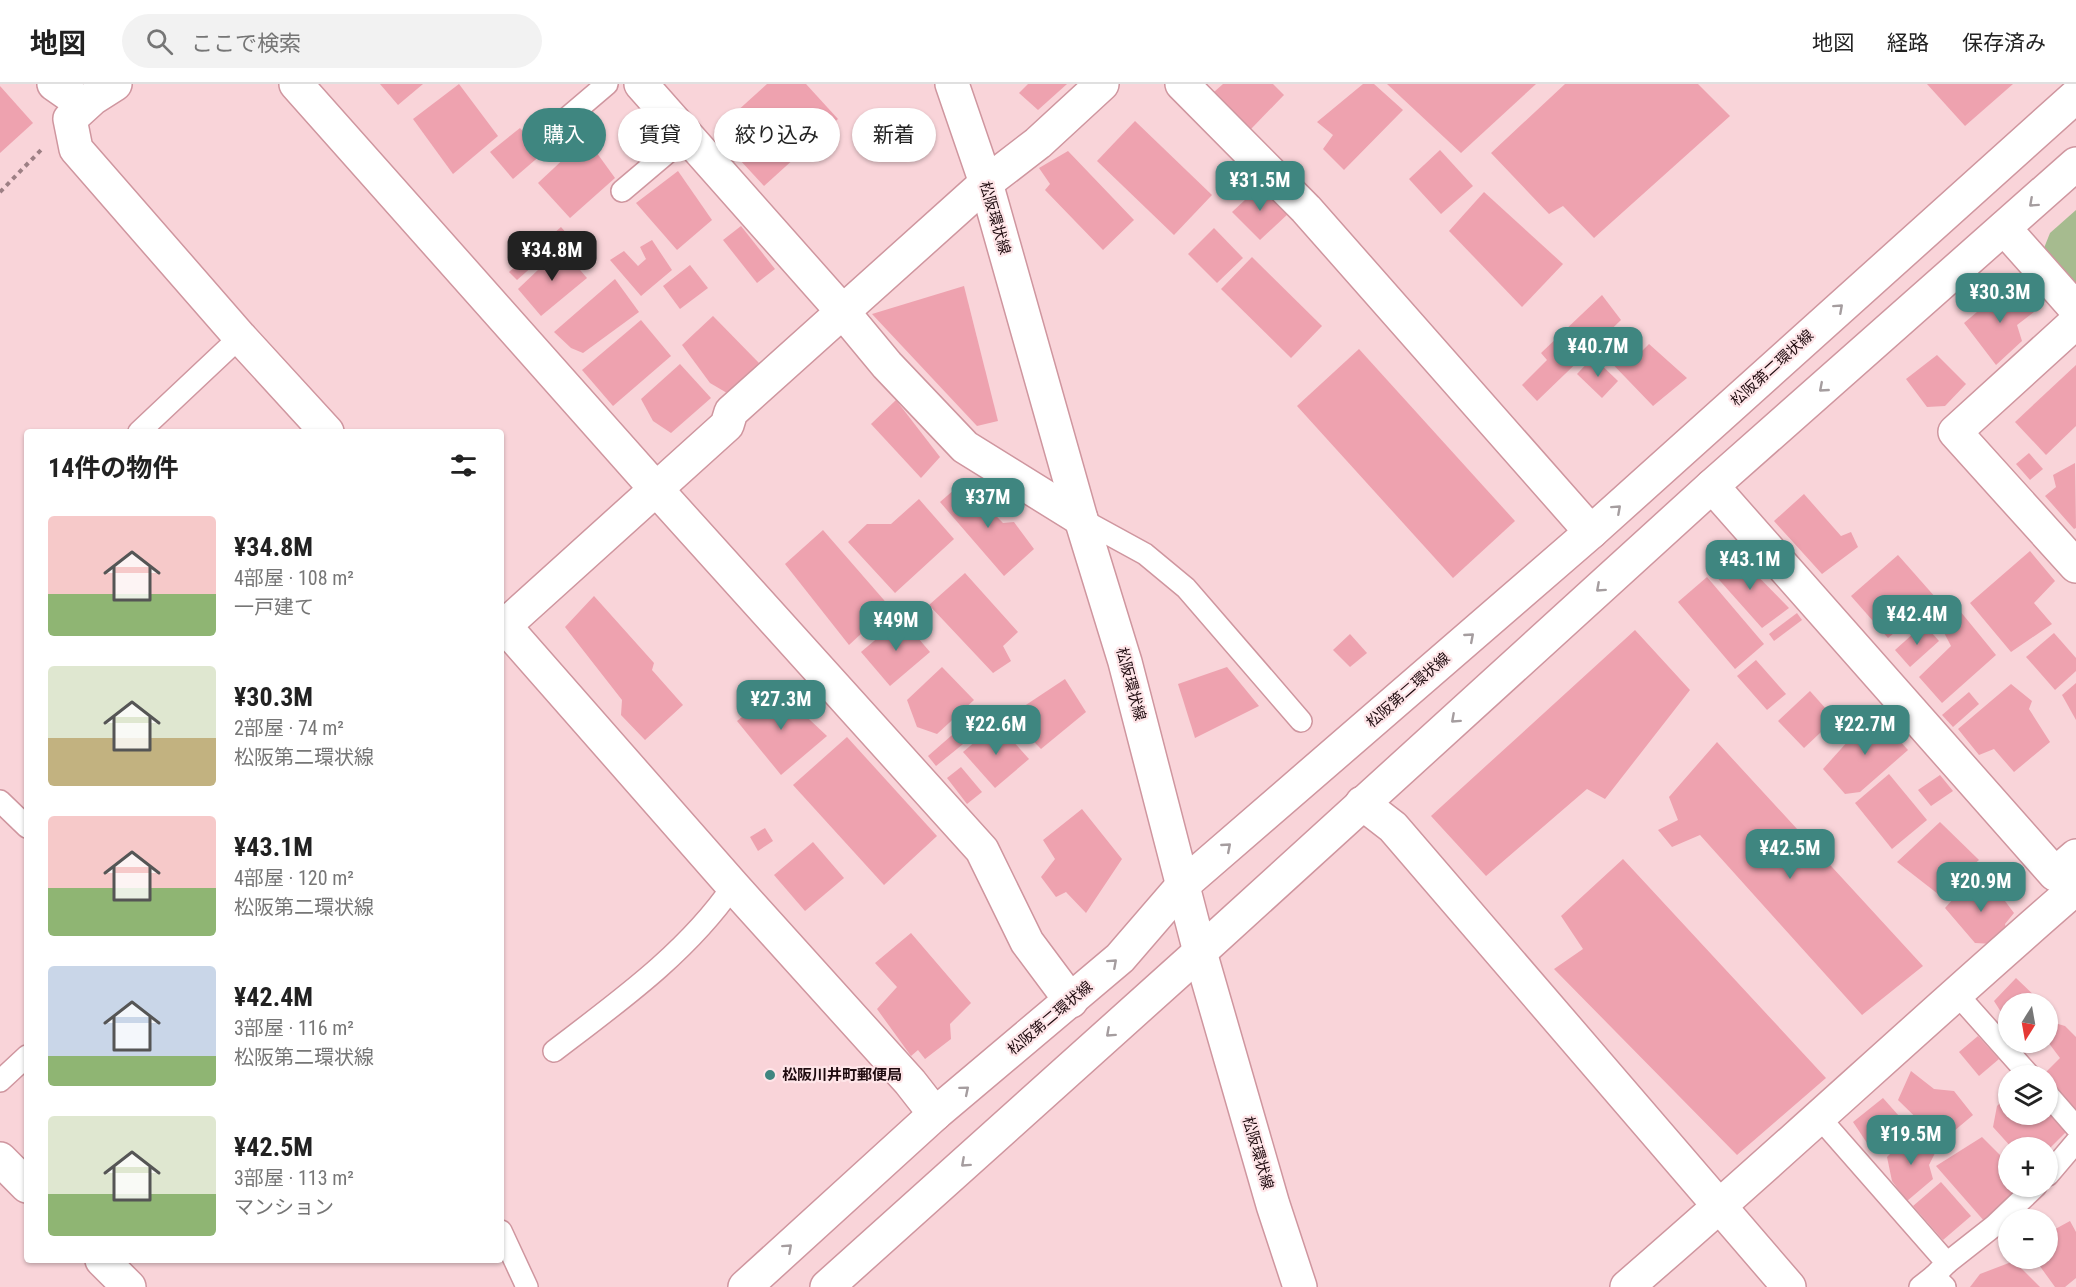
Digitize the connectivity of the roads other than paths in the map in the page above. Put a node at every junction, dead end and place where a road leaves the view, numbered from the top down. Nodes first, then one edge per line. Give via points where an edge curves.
1 (54, 84) edge
2 (115, 84) edge
3 (296, 84) edge
4 (607, 84) edge
5 (641, 84) edge
6 (952, 84) edge
7 (1102, 84) edge
8 (1182, 84) edge
9 (2076, 96) edge
10 (579, 108) edge
11 (662, 108) edge
12 (77, 112) junction
13 (702, 153) edge
14 (656, 162) edge
15 (2076, 164) edge
16 (986, 183) junction
17 (622, 191) dead end
18 (2004, 228) junction
19 (2076, 309) edge
20 (843, 312) junction
21 (2076, 322) edge
22 (240, 337) junction
23 (142, 429) edge
24 (324, 429) edge
25 (1712, 486) junction
26 (656, 489) junction
27 (1081, 519) junction
28 (1591, 531) junction
29 (2076, 566) edge
30 (504, 624) edge
31 (504, 628) edge
32 (1301, 721) dead end
33 (0, 801) edge
34 (1362, 803) junction
35 (24, 824) edge
36 (2076, 856) edge
37 (1183, 885) junction
38 (733, 886) junction
39 (2076, 888) edge
40 (1200, 952) junction
41 (1956, 993) junction
42 (1071, 1001) junction
43 (554, 1051) dead end
44 (24, 1059) edge
45 (2020, 1065) edge
46 (0, 1081) edge
47 (2058, 1106) edge
48 (935, 1114) junction
49 (1818, 1116) junction
50 (2076, 1127) edge
51 (2076, 1142) edge
52 (0, 1159) edge
53 (2058, 1163) edge
54 (24, 1183) edge
55 (2024, 1197) edge
56 (1720, 1207) junction
57 (504, 1237) edge
58 (105, 1263) edge
59 (1936, 1278) edge
60 (129, 1287) edge
61 (527, 1287) edge
62 (745, 1287) edge
63 (827, 1287) edge
64 (1300, 1287) edge
65 (1627, 1287) edge
66 (1789, 1287) edge

1 - 12 street
2 - 12 street
3 - 26 street
4 - 10 lane
5 - 11 street
6 - 16 street, 松阪環状線
7 - 16 street via 1038,143
8 - 28 street via 1306,209
28 -> 9 street, 松阪第二環状線
12 - 22 street via 76,148
13 - 20 street
14 - 17 lane
15 -> 18 street
16 - 20 street
16 - 27 street, 松阪環状線
18 - 19 street
18 -> 25 street
20 - 26 street via 730,412 727,424
20 - 27 street via 965,447
21 - 29 street via 1955,432
22 - 23 lane
22 - 24 street
25 -> 34 street
25 - 36 street via 2055,874
26 - 30 street
26 - 42 street via 982,850 1027,942
27 - 32 lane via 1145,554 1186,588
27 - 37 street, 松阪環状線 via 1125,662
37 -> 28 street, 松阪第二環状線
31 - 38 street
33 - 35 lane
34 - 40 street
34 - 56 street via 1393,826
37 - 40 street, 松阪環状線
42 -> 37 street, 松阪第二環状線 via 1120,958
38 - 43 lane via 716,910 647,979
38 - 48 street
39 - 41 street
40 -> 63 street
40 - 64 street, 松阪環状線
41 - 45 lane
41 - 49 street
48 -> 42 street, 松阪第二環状線
44 - 46 lane
47 - 50 lane
62 -> 48 street, 松阪第二環状線
49 - 56 street
49 - 59 lane
51 - 53 lane
52 - 54 street
55 - 59 lane
56 - 65 street
56 - 66 street
57 - 61 lane
58 - 60 street

